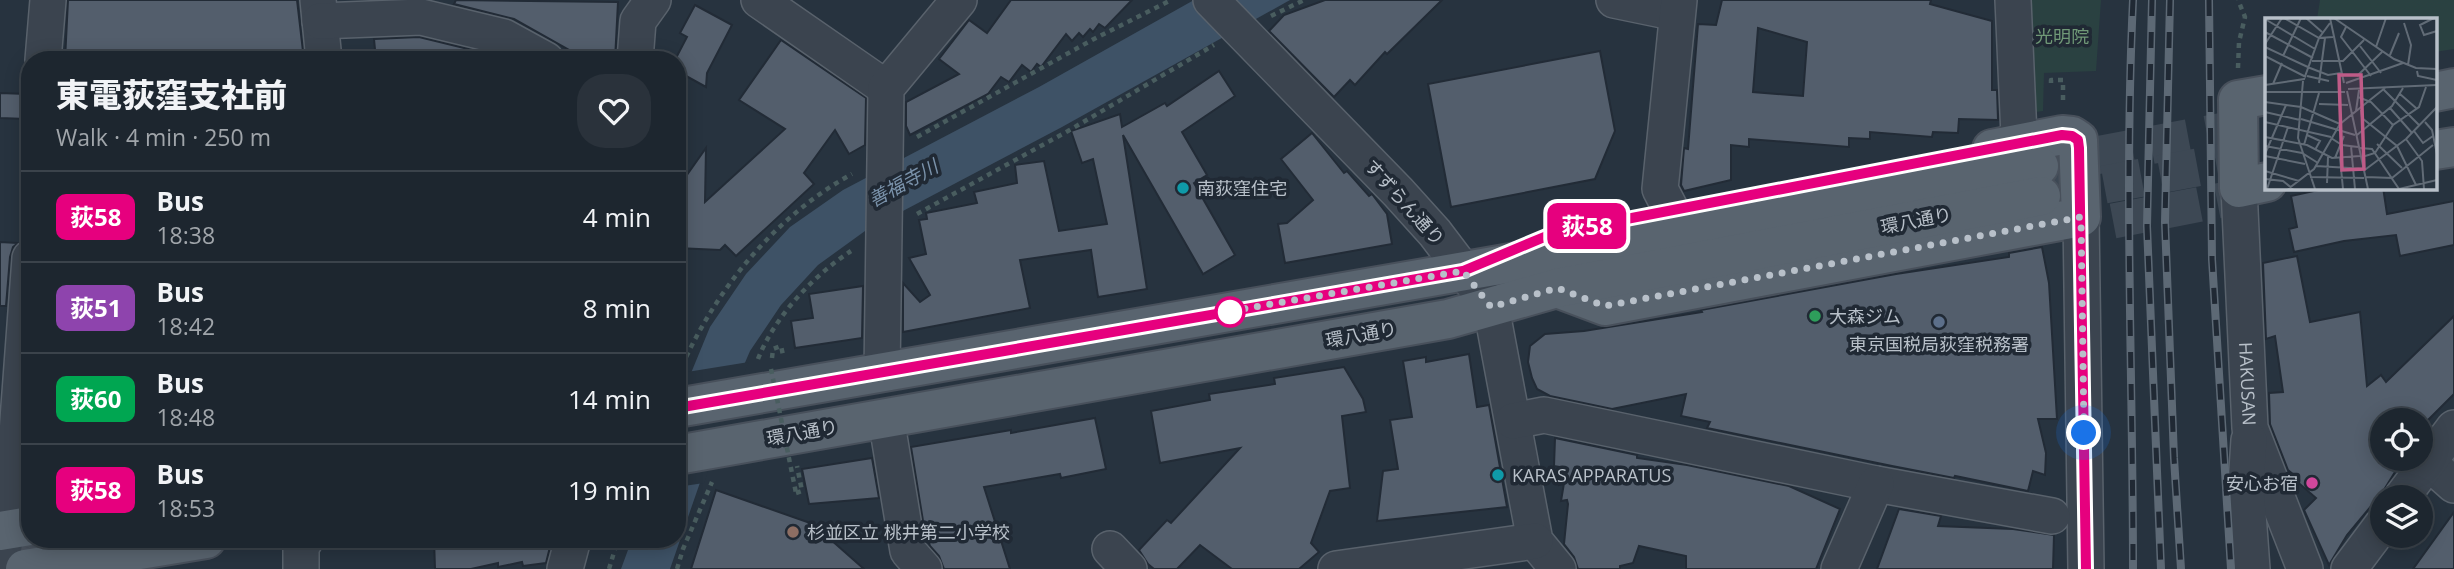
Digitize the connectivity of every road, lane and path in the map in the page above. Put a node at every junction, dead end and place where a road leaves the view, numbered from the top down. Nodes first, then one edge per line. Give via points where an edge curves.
1 (48, 0) edge
2 (653, 0) edge
3 (759, 0) edge
4 (959, 0) edge
5 (1211, 0) edge
6 (1304, 0) edge
7 (1614, 0) edge
8 (2238, 0) edge
9 (2006, 2) edge
10 (1678, 6) edge
11 (319, 10) edge
12 (1239, 29) junction
13 (44, 51) edge
14 (323, 51) edge
15 (530, 51) edge
16 (636, 51) edge
17 (2454, 64) edge
18 (2436, 67) edge
19 (886, 88) junction
20 (2454, 88) edge
21 (2436, 92) edge
22 (1105, 108) dead end
23 (2454, 120) edge
24 (2436, 124) edge
25 (2258, 141) edge
26 (2454, 146) edge
27 (2003, 147) junction
28 (2436, 150) edge
29 (1671, 210) junction
30 (2081, 217) junction
31 (1463, 271) junction
32 (1557, 288) junction
33 (1491, 307) junction
34 (18, 321) edge
35 (771, 369) dead end
36 (882, 373) junction
37 (686, 407) edge
38 (886, 418) junction
39 (1513, 421) junction
40 (2250, 428) junction
41 (2454, 428) edge
42 (2433, 455) edge
43 (686, 456) edge
44 (718, 461) junction
45 (797, 462) dead end
46 (2433, 466) edge
47 (1876, 484) junction
48 (2454, 485) edge
49 (2052, 516) dead end
50 (12, 529) edge
51 (2370, 540) edge
52 (686, 541) edge
53 (1535, 541) junction
54 (152, 548) edge
55 (301, 548) edge
56 (571, 548) edge
57 (615, 548) edge
58 (683, 548) edge
59 (0, 569) edge
60 (25, 569) edge
61 (301, 569) edge
62 (565, 569) edge
63 (609, 569) edge
64 (677, 569) edge
65 (924, 569) edge
66 (1336, 569) edge
67 (1558, 569) edge
68 (1839, 569) edge
69 (2086, 569) edge
70 (2252, 569) edge
71 (2305, 569) edge
72 (2349, 569) edge

1 - 13 street
2 - 16 street via 638,21
3 - 19 street
4 - 19 street
5 - 12 street, すずらん通り
6 - 12 path
7 - 10 street
8 - 25 path via 2245,17 2239,42
9 - 27 street via 2019,136
10 - 29 street via 1660,189
11 - 14 street
11 - 15 street via 421,18 504,37
12 - 22 path
12 - 31 street, すずらん通り via 1398,192
17 - 18 main road
19 - 36 street
20 - 21 main road
23 - 24 main road
25 - 40 street, HAKUSAN
26 - 28 main road
27 - 29 main road
27 - 30 main road via 2062,135 2078,140
29 - 31 main road via 1554,233
30 - 32 main road via 1605,306
30 - 69 street
31 - 32 main road, 環八通り via 2040,181
31 - 33 street, すずらん通り
31 - 36 main road, 環八通り
32 - 33 main road, 環八通り
33 - 38 main road, 環八通り via 1448,319
33 - 39 street, すずらん通り
34 - 50 street
35 - 45 path, bridge via 796,493 802,491
36 - 37 main road, 環八通り
38 - 44 main road, 環八通り
38 - 65 street via 908,551
39 - 47 street via 1544,415
39 - 53 street, すずらん通り
40 - 70 street via 2246,486
40 - 71 street, HAKUSAN
41 - 42 street
43 - 44 main road, 環八通り
44 - 52 path
46 - 48 street
47 - 49 street
47 - 68 street
50 - 59 street
51 - 72 street
53 - 66 street
53 - 67 street, すずらん通り
54 - 60 main road
55 - 61 street
56 - 62 street
57 - 63 path
58 - 64 path

